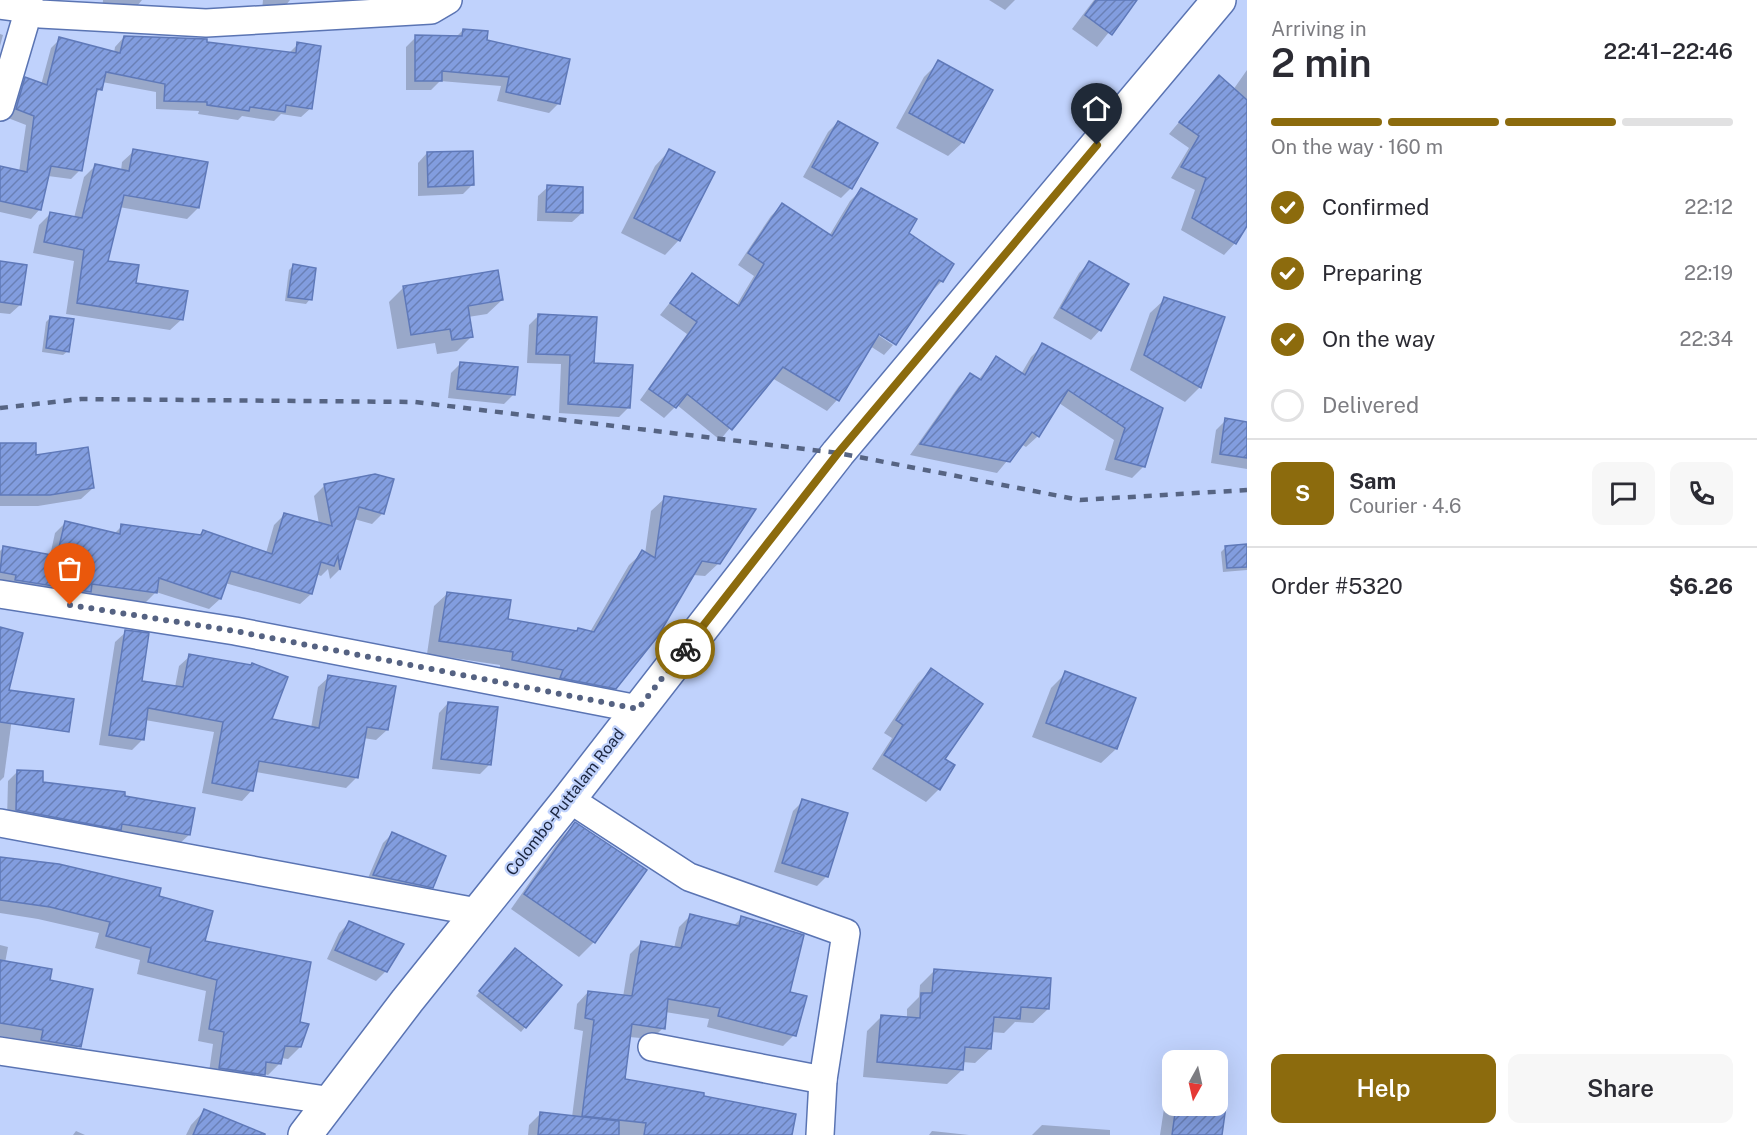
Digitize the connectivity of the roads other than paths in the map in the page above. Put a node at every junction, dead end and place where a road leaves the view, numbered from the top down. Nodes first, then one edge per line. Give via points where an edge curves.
1 (448, 0) edge
2 (1219, 0) edge
3 (0, 4) edge
4 (29, 9) junction
5 (0, 107) edge
6 (0, 594) edge
7 (638, 709) junction
8 (569, 799) junction
9 (0, 823) edge
10 (477, 912) junction
11 (652, 1047) dead end
12 (0, 1050) edge
13 (824, 1080) junction
14 (332, 1101) junction
15 (305, 1135) edge
16 (820, 1135) edge

1 - 4 street via 432,10 206,23 40,14
2 - 7 highway, Colombo-Puttalam Road via 838,453
3 - 4 street
4 - 5 street
6 - 7 street via 235,631
7 - 8 highway, Colombo-Puttalam Road
8 - 10 highway, Colombo-Puttalam Road
8 - 13 street via 689,877 846,933
9 - 10 street
10 - 14 highway, Colombo-Puttalam Road
11 - 13 street
12 - 14 street
13 - 16 street
14 - 15 highway, Colombo-Puttalam Road

